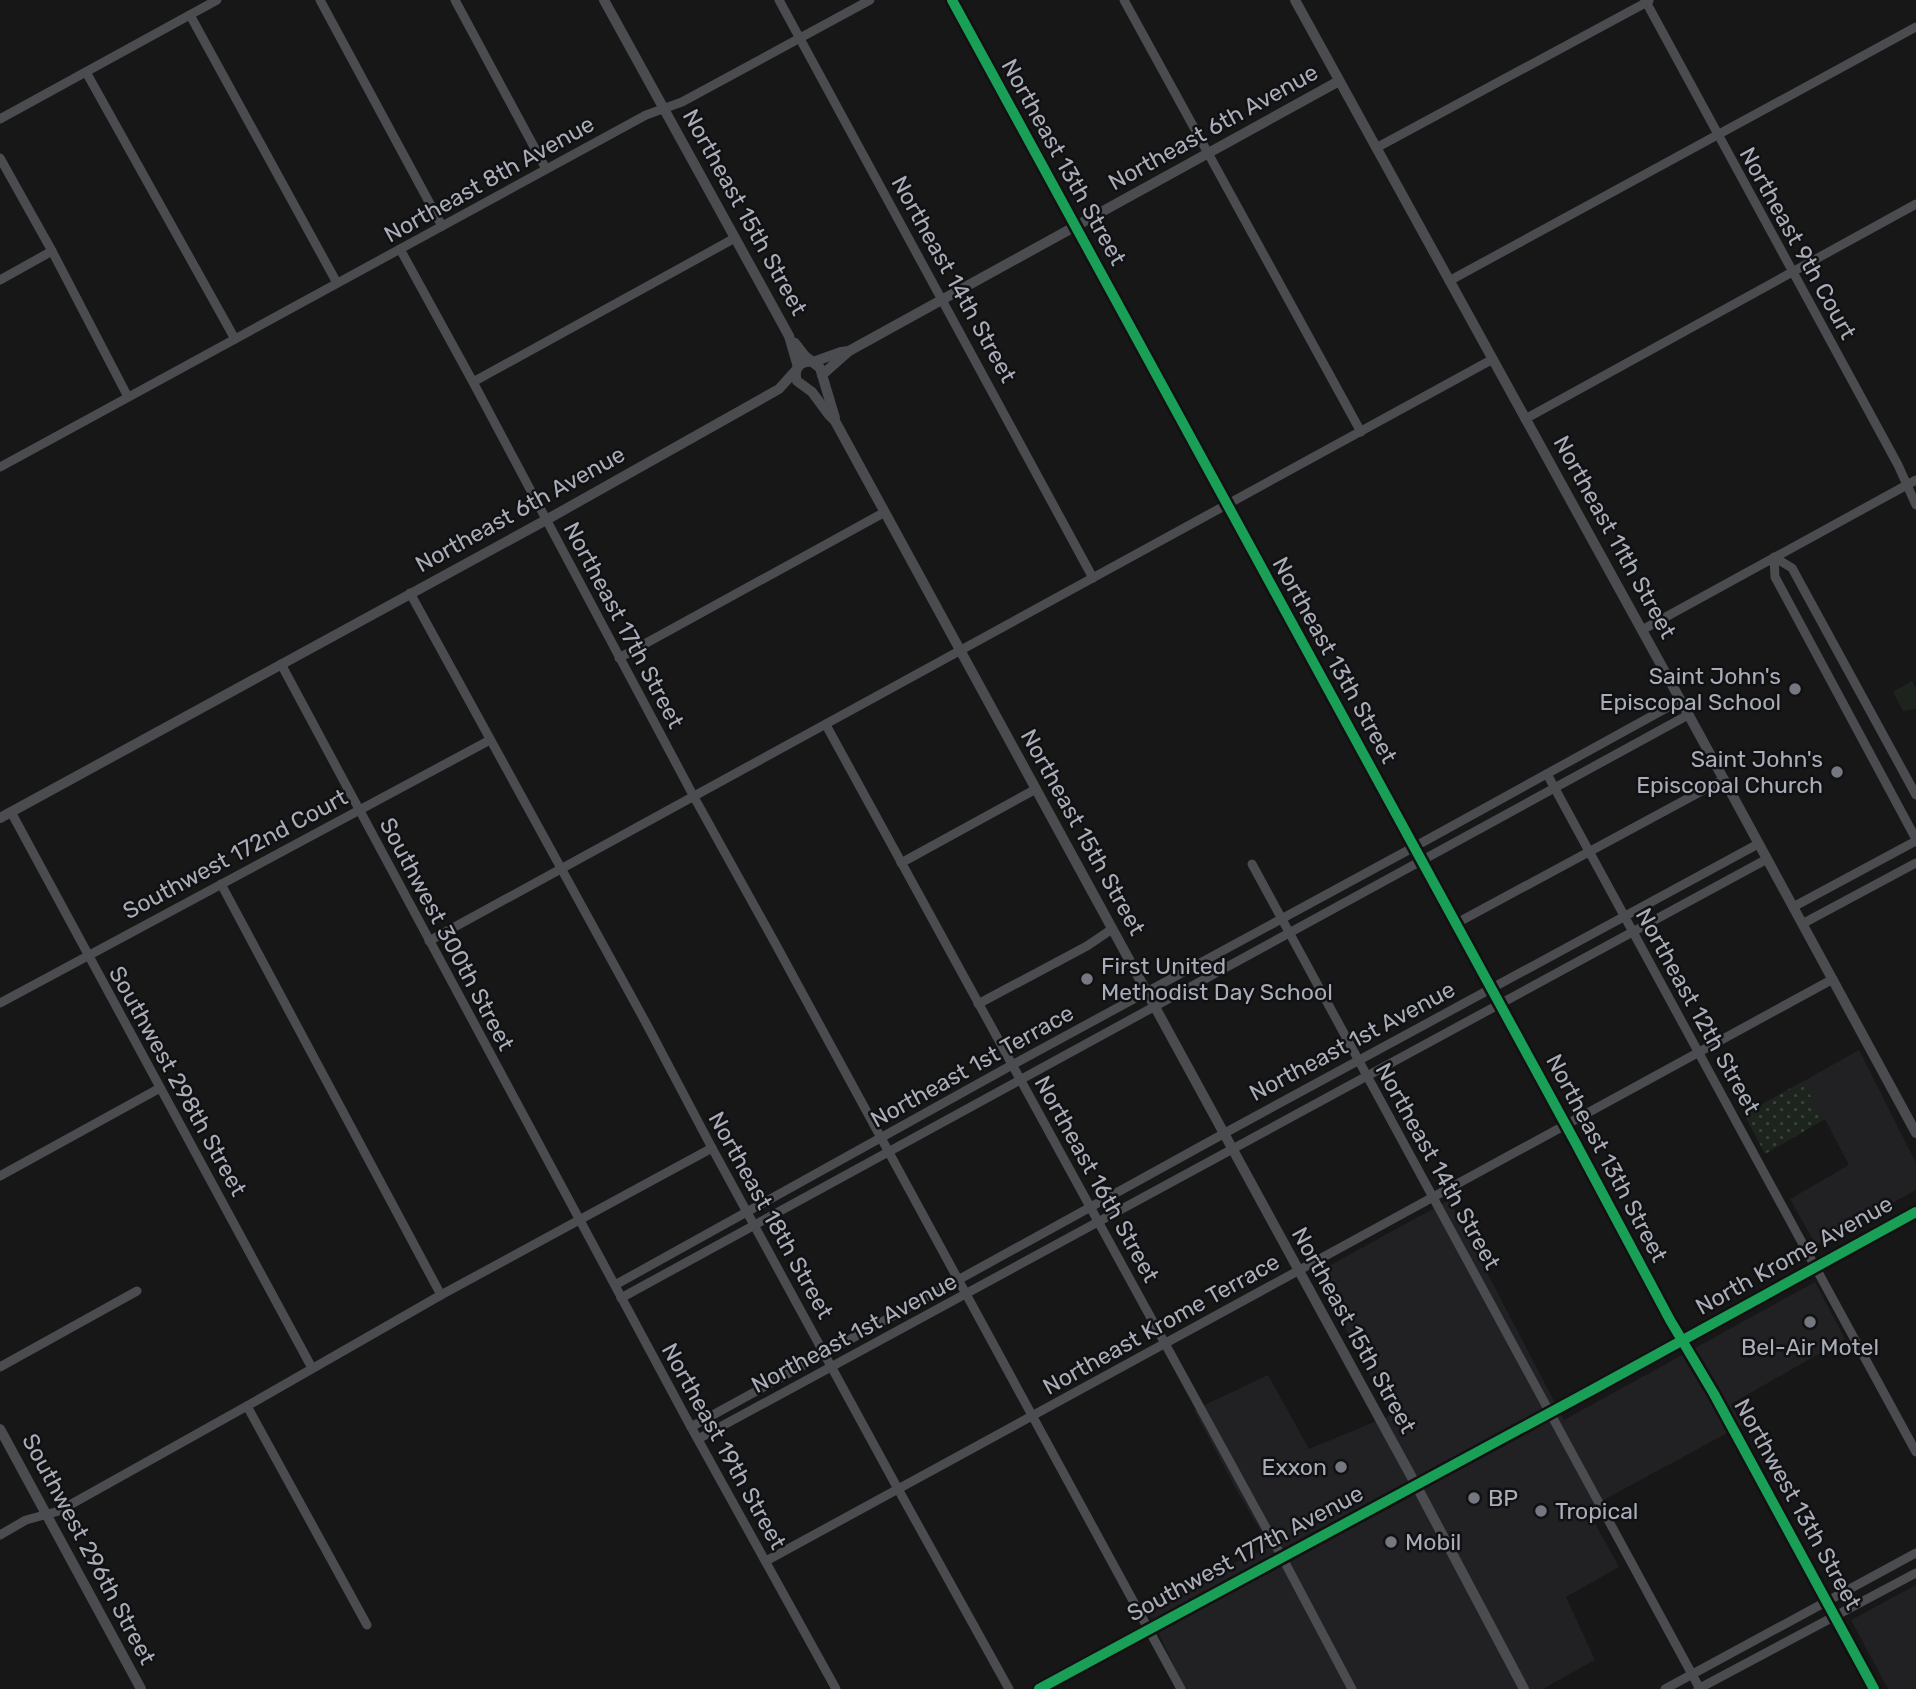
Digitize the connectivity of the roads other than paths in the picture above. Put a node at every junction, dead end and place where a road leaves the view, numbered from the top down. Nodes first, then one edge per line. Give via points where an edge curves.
1 (217, 0) edge
2 (320, 0) edge
3 (455, 0) edge
4 (604, 0) edge
5 (779, 0) edge
6 (870, 0) edge
7 (952, 0) edge
8 (1124, 0) edge
9 (1295, 0) edge
10 (1647, 1) edge
11 (190, 15) junction
12 (1916, 27) edge
13 (800, 37) junction
14 (86, 72) junction
15 (1339, 81) junction
16 (664, 108) junction
17 (0, 119) edge
18 (1717, 135) junction
19 (1376, 148) junction
20 (1208, 153) junction
21 (0, 158) edge
22 (547, 170) junction
23 (1916, 204) edge
24 (442, 226) junction
25 (1075, 226) junction
26 (735, 238) junction
27 (400, 249) junction
28 (52, 251) junction
29 (1793, 272) junction
30 (0, 280) edge
31 (1449, 281) junction
32 (337, 283) junction
33 (943, 299) junction
34 (789, 337) junction
35 (235, 339) junction
36 (849, 351) junction
37 (1493, 359) junction
38 (813, 362) junction
39 (797, 368) junction
40 (822, 375) junction
41 (473, 382) junction
42 (805, 386) junction
43 (779, 389) junction
44 (128, 397) junction
45 (1525, 419) junction
46 (835, 421) junction
47 (1361, 432) junction
48 (0, 467) edge
49 (1912, 482) edge
50 (1227, 505) junction
51 (1916, 505) edge
52 (885, 512) junction
53 (547, 520) junction
54 (1774, 557) junction
55 (1093, 578) junction
56 (410, 593) junction
57 (1642, 629) junction
58 (961, 651) junction
59 (620, 658) junction
60 (281, 664) junction
61 (1681, 700) junction
62 (1868, 708) junction
63 (1688, 715) junction
64 (1851, 718) junction
65 (826, 725) junction
66 (490, 740) junction
67 (1547, 774) junction
68 (1724, 779) junction
69 (1036, 789) junction
70 (1555, 789) junction
71 (1916, 795) edge
72 (694, 797) junction
73 (359, 809) junction
74 (11, 812) junction
75 (0, 818) edge
76 (1916, 840) edge
77 (1758, 844) junction
78 (1414, 848) junction
79 (1589, 853) junction
80 (1767, 859) junction
81 (1421, 861) junction
82 (901, 863) junction
83 (1916, 863) edge
84 (1252, 864) dead end
85 (561, 870) junction
86 (221, 884) junction
87 (1793, 907) junction
88 (1623, 916) junction
89 (1281, 919) junction
90 (1455, 924) junction
91 (1802, 924) junction
92 (1112, 929) junction
93 (1632, 931) junction
94 (1289, 933) junction
95 (429, 941) junction
96 (88, 955) junction
97 (1833, 979) junction
98 (1491, 990) junction
99 (1146, 992) junction
100 (0, 1003) edge
101 (1499, 1003) junction
102 (978, 1004) junction
103 (1154, 1006) junction
104 (1699, 1053) junction
105 (1359, 1061) junction
106 (1012, 1065) junction
107 (1367, 1076) junction
108 (1020, 1079) junction
109 (160, 1088) junction
110 (1566, 1126) junction
111 (1916, 1133) edge
112 (1223, 1134) junction
113 (881, 1138) junction
114 (712, 1148) junction
115 (1231, 1149) junction
116 (889, 1152) junction
117 (0, 1176) edge
118 (1433, 1198) junction
119 (1090, 1208) junction
120 (747, 1212) junction
121 (1916, 1212) edge
122 (580, 1221) junction
123 (1098, 1222) junction
124 (754, 1225) junction
125 (1816, 1267) junction
126 (1298, 1271) junction
127 (958, 1280) junction
128 (615, 1285) junction
129 (137, 1291) dead end
130 (965, 1294) junction
131 (441, 1295) junction
132 (621, 1298) junction
133 (1683, 1340) junction
134 (1165, 1344) junction
135 (825, 1353) junction
136 (832, 1366) junction
137 (0, 1367) edge
138 (312, 1368) junction
139 (247, 1406) junction
140 (1550, 1412) junction
141 (1032, 1416) junction
142 (691, 1427) junction
143 (0, 1429) edge
144 (698, 1439) junction
145 (1916, 1452) edge
146 (1472, 1455) joint
147 (1416, 1485) junction
148 (898, 1489) junction
149 (46, 1514) junction
150 (0, 1535) edge
151 (1916, 1553) edge
152 (1282, 1557) junction
153 (766, 1562) junction
154 (1916, 1573) edge
155 (1827, 1601) junction
156 (1835, 1616) junction
157 (366, 1625) dead end
158 (1150, 1629) junction
159 (1693, 1675) junction
160 (141, 1689) edge
161 (836, 1689) edge
162 (1009, 1689) edge
163 (1039, 1689) edge
164 (1181, 1689) edge
165 (1352, 1689) edge
166 (1524, 1689) edge
167 (1665, 1689) edge
168 (1699, 1689) edge
169 (1874, 1689) edge

1 - 11 street
2 - 24 street
3 - 22 street
4 - 16 street, Northeast 15th Street
5 - 13 street, Northeast 14th Street
6 - 13 street, Northeast 8th Avenue
7 - 25 street, Northeast 13th Street
8 - 20 street
9 - 15 street, Northeast 11th Street
10 - 18 street, Northeast 9th Court
10 - 19 street
11 - 14 street
11 - 32 street
12 - 18 street
13 - 16 street, Northeast 8th Avenue
13 - 33 street, Northeast 14th Street
14 - 17 street
14 - 35 street
15 - 19 street, Northeast 11th Street
15 - 20 street, Northeast 6th Avenue
16 - 22 street, Northeast 8th Avenue
16 - 26 street, Northeast 15th Street
18 - 29 street, Northeast 9th Court
18 - 31 street
19 - 31 street, Northeast 11th Street
20 - 25 street, Northeast 6th Avenue
20 - 47 street
21 - 28 street
22 - 24 street, Northeast 8th Avenue
23 - 29 street
24 - 27 street, Northeast 8th Avenue
25 - 33 street, Northeast 6th Avenue
25 - 50 street, Northeast 13th Street
26 - 34 street, Northeast 15th Street
26 - 41 street
27 - 32 street, Northeast 8th Avenue
27 - 41 street, Northeast 17th Street
28 - 30 street
28 - 44 street
29 - 45 street
29 - 49 street, Northeast 9th Court
31 - 37 street, Northeast 11th Street
32 - 35 street, Northeast 8th Avenue
33 - 36 street, Northeast 6th Avenue
33 - 55 street, Northeast 14th Street
34 - 38 street, Northeast 15th Street
34 - 39 street, Northeast 15th Street
35 - 44 street, Northeast 8th Avenue
36 - 38 street, Northeast 6th Avenue
36 - 40 street, Northeast 6th Avenue
37 - 45 street, Northeast 11th Street
37 - 47 street
38 - 39 street via 803,362
38 - 40 street
39 - 42 street via 797,381
39 - 43 street, Northeast 6th Avenue
40 - 42 street via 816,385
40 - 46 street, Northeast 15th Street
41 - 53 street, Northeast 17th Street
42 - 43 street, Northeast 6th Avenue
42 - 46 street, Northeast 15th Street
43 - 53 street, Northeast 6th Avenue
44 - 48 street, Northeast 8th Avenue
45 - 57 street, Northeast 11th Street
46 - 52 street, Northeast 15th Street
47 - 50 street
49 - 51 street, Northeast 9th Court
49 - 54 street
50 - 55 street
50 - 78 street, Northeast 13th Street
52 - 58 street, Northeast 15th Street
52 - 59 street
53 - 56 street, Northeast 6th Avenue
53 - 59 street, Northeast 17th Street
54 - 57 street
54 - 62 street via 1792,568
54 - 64 street via 1775,577
55 - 58 street
56 - 60 street, Northeast 6th Avenue
56 - 66 street, Northeast 18th Street
57 - 61 street, Northeast 11th Street
58 - 65 street
58 - 69 street, Northeast 15th Street
59 - 72 street, Northeast 17th Street
60 - 73 street, Southwest 300th Street
60 - 74 street, Northeast 6th Avenue
61 - 63 street, Northeast 11th Street
61 - 67 street, Northeast 1st Terrace
62 - 64 street
62 - 71 street
63 - 68 street, Northeast 11th Street
63 - 70 street, Northeast 1st Terrace
64 - 76 street
65 - 72 street
65 - 82 street, Northeast 16th Street
66 - 73 street, Southwest 172nd Court
66 - 85 street, Northeast 18th Street
67 - 70 street, Northeast 12th Street
67 - 78 street, Northeast 1st Terrace
68 - 77 street, Northeast 11th Street
68 - 79 street
69 - 82 street
69 - 92 street, Northeast 15th Street
70 - 79 street, Northeast 12th Street
70 - 81 street, Northeast 1st Terrace
72 - 85 street
72 - 113 street, Northeast 17th Street
73 - 86 street, Southwest 172nd Court
73 - 95 street, Southwest 300th Street
74 - 75 street, Northeast 6th Avenue
74 - 96 street, Southwest 298th Street
76 - 87 street
77 - 80 street, Northeast 11th Street
77 - 88 street, Northeast 1st Avenue
78 - 81 street, Northeast 13th Street
78 - 89 street, Northeast 1st Terrace
79 - 88 street, Northeast 12th Street
79 - 90 street
80 - 87 street, Northeast 11th Street
80 - 93 street, Northeast 1st Avenue
81 - 90 street, Northeast 13th Street
81 - 94 street, Northeast 1st Terrace
82 - 102 street, Northeast 16th Street
83 - 91 street
84 - 89 street, Northeast 14th Street
85 - 95 street
85 - 114 street, Northeast 18th Street
86 - 96 street, Southwest 172nd Court
86 - 131 street
87 - 91 street, Northeast 11th Street
88 - 93 street, Northeast 12th Street
88 - 98 street, Northeast 1st Avenue
89 - 94 street, Northeast 14th Street
89 - 99 street, Northeast 1st Terrace
90 - 98 street, Northeast 13th Street
91 - 97 street, Northeast 11th Street
92 - 99 street, Northeast 15th Street
92 - 102 street
93 - 101 street, Northeast 1st Avenue
93 - 104 street, Northeast 12th Street
94 - 103 street, Northeast 1st Terrace
94 - 105 street, Northeast 14th Street
95 - 122 street, Southwest 300th Street
96 - 100 street, Southwest 172nd Court
96 - 109 street, Southwest 298th Street
97 - 104 street, Northeast Krome Terrace
97 - 111 street, Northeast 11th Street
98 - 101 street, Northeast 13th Street
98 - 105 street, Northeast 1st Avenue
99 - 103 street, Northeast 15th Street
99 - 106 street, Northeast 1st Terrace
101 - 107 street, Northeast 1st Avenue
101 - 110 street, Northeast 13th Street
102 - 106 street, Northeast 16th Street
103 - 108 street, Northeast 1st Terrace
103 - 112 street, Northeast 15th Street
104 - 110 street, Northeast Krome Terrace
104 - 125 street, Northeast 12th Street
105 - 107 street, Northeast 14th Street
105 - 112 street, Northeast 1st Avenue
106 - 108 street, Northeast 16th Street
106 - 113 street, Northeast 1st Terrace
107 - 115 street, Northeast 1st Avenue
107 - 118 street, Northeast 14th Street
108 - 116 street, Northeast 1st Terrace
108 - 119 street, Northeast 16th Street
109 - 117 street
109 - 138 street, Southwest 298th Street
110 - 118 street, Northeast Krome Terrace
110 - 133 street, Northeast 13th Street
112 - 115 street, Northeast 15th Street
112 - 119 street, Northeast 1st Avenue
113 - 116 street
113 - 120 street, Northeast 1st Terrace
114 - 120 street, Northeast 18th Street
114 - 122 street
115 - 123 street, Northeast 1st Avenue
115 - 126 street, Northeast 15th Street
116 - 124 street, Northeast 1st Terrace
116 - 127 street
118 - 126 street, Northeast Krome Terrace
118 - 140 street, Northeast 14th Street
119 - 123 street, Northeast 16th Street
119 - 127 street, Northeast 1st Avenue
120 - 124 street, Northeast 18th Street
120 - 128 street, Northeast 1st Terrace
121 - 125 highway, North Krome Avenue
122 - 128 street, Northeast 19th Street
122 - 131 street
123 - 130 street, Northeast 1st Avenue
123 - 134 street, Northeast 16th Street
124 - 132 street, Northeast 1st Terrace
124 - 135 street, Northeast 18th Street
125 - 133 highway, North Krome Avenue
125 - 145 street, Northeast 12th Street
126 - 134 street, Northeast Krome Terrace
126 - 147 street, Northeast 15th Street
127 - 130 street
127 - 135 street, Northeast 1st Avenue
128 - 132 street, Northeast 19th Street
129 - 137 street
130 - 136 street, Northeast 1st Avenue
130 - 141 street
131 - 138 street
132 - 142 street, Northeast 19th Street
133 - 140 highway, North Krome Avenue
133 - 155 street, Northwest 13th Street
134 - 141 street, Northeast Krome Terrace
134 - 152 street, Northeast 16th Street
135 - 136 street, Northeast 18th Street
135 - 142 street, Northeast 1st Avenue
136 - 144 street, Northeast 1st Avenue
136 - 148 street, Northeast 18th Street
138 - 139 street
139 - 149 street via 59,1511
139 - 157 street
140 - 146 highway, North Krome Avenue
140 - 159 street, Northeast 14th Street
141 - 148 street, Northeast Krome Terrace
141 - 158 street
142 - 144 street, Northeast 19th Street
143 - 149 street, Southwest 296th Street
144 - 153 street, Northeast 19th Street
146 - 147 highway, Southwest 177th Avenue
147 - 152 highway, Southwest 177th Avenue
147 - 166 street, Northeast 15th Street
148 - 153 street, Northeast Krome Terrace
148 - 162 street, Northeast 18th Street
149 - 150 street
149 - 160 street, Southwest 296th Street
151 - 155 street
152 - 158 highway, Southwest 177th Avenue
152 - 165 street, Northeast 16th Street
153 - 161 street, Northeast 19th Street
154 - 156 street
155 - 156 street, Northwest 13th Street
155 - 159 street
156 - 168 street
156 - 169 street, Northwest 13th Street
158 - 163 highway, Southwest 177th Avenue
158 - 164 street
159 - 167 street
159 - 168 street, Northeast 14th Street

